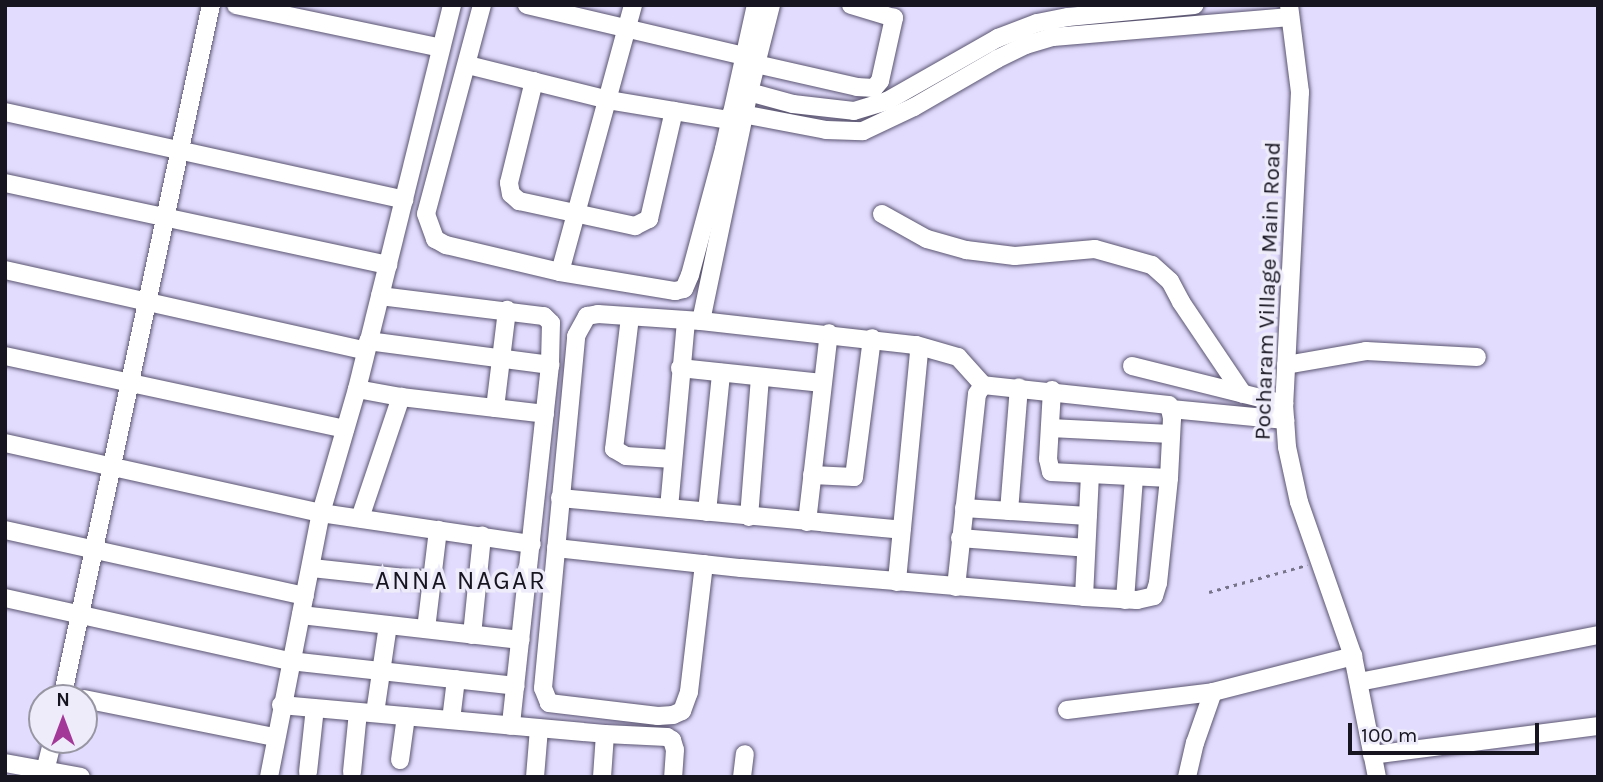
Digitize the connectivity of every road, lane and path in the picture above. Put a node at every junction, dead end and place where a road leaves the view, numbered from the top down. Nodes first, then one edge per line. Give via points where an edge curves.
1 (211, 5) edge
2 (236, 5) edge
3 (452, 5) edge
4 (482, 5) edge
5 (527, 5) edge
6 (632, 5) edge
7 (756, 5) edge
8 (771, 5) edge
9 (851, 5) edge
10 (1194, 5) edge
11 (1290, 11) edge
12 (627, 30) junction
13 (441, 48) junction
14 (750, 60) junction
15 (468, 65) junction
16 (534, 82) junction
17 (743, 91) junction
18 (608, 100) junction
19 (674, 111) junction
20 (5, 112) edge
21 (735, 115) junction
22 (180, 150) junction
23 (5, 183) edge
24 (404, 200) junction
25 (577, 214) junction
26 (882, 214) dead end
27 (165, 219) junction
28 (388, 265) junction
29 (5, 270) edge
30 (560, 272) junction
31 (380, 296) junction
32 (147, 304) junction
33 (507, 310) junction
34 (630, 317) junction
35 (694, 321) junction
36 (829, 333) junction
37 (872, 338) junction
38 (916, 345) junction
39 (367, 346) junction
40 (5, 356) edge
41 (1477, 357) dead end
42 (501, 358) junction
43 (550, 365) junction
44 (1286, 365) junction
45 (1132, 366) dead end
46 (680, 368) junction
47 (721, 373) junction
48 (760, 377) junction
49 (130, 383) junction
50 (822, 383) junction
51 (983, 385) junction
52 (1019, 387) junction
53 (357, 388) junction
54 (1052, 390) junction
55 (1243, 394) junction
56 (401, 397) junction
57 (495, 408) junction
58 (1171, 409) junction
59 (1285, 412) junction
60 (545, 414) junction
61 (1050, 428) junction
62 (345, 429) junction
63 (1171, 434) junction
64 (5, 443) edge
65 (673, 459) junction
66 (113, 466) junction
67 (812, 475) junction
68 (1090, 475) junction
69 (1134, 477) junction
70 (1169, 478) junction
71 (560, 498) junction
72 (669, 508) junction
73 (964, 508) junction
74 (1009, 511) junction
75 (707, 512) junction
76 (321, 513) junction
77 (1088, 516) junction
78 (750, 517) junction
79 (360, 518) junction
80 (807, 522) junction
81 (5, 530) edge
82 (438, 530) junction
83 (902, 530) junction
84 (482, 536) junction
85 (960, 538) junction
86 (531, 544) junction
87 (556, 548) junction
88 (1086, 548) junction
89 (94, 550) junction
90 (1322, 561) junction
91 (704, 564) junction
92 (312, 568) junction
93 (432, 581) junction
94 (897, 582) junction
95 (956, 587) junction
96 (1209, 592) dead end
97 (305, 596) junction
98 (1084, 597) junction
99 (5, 598) edge
100 (1125, 600) junction
101 (301, 615) junction
102 (80, 616) junction
103 (388, 625) junction
104 (426, 629) junction
105 (472, 635) junction
106 (1598, 635) edge
107 (522, 640) junction
108 (1353, 656) junction
109 (290, 661) junction
110 (382, 670) junction
111 (456, 679) junction
112 (1359, 682) junction
113 (74, 684) edge
114 (516, 685) junction
115 (1213, 692) junction
116 (98, 702) edge
117 (281, 705) junction
118 (315, 708) junction
119 (1067, 710) dead end
120 (367, 712) junction
121 (406, 716) junction
122 (451, 720) junction
123 (511, 726) junction
124 (1598, 726) edge
125 (539, 728) junction
126 (605, 734) junction
127 (275, 737) junction
128 (49, 754) edge
129 (745, 754) dead end
130 (1372, 755) junction
131 (400, 760) dead end
132 (5, 763) edge
133 (45, 771) junction
134 (307, 772) dead end
135 (352, 772) dead end
136 (81, 777) edge
137 (269, 777) edge
138 (536, 777) edge
139 (602, 777) edge
140 (673, 777) edge
141 (742, 777) edge
142 (1187, 777) edge
143 (1377, 777) edge

1 - 22 street
2 - 13 street
3 - 13 street
4 - 15 street
5 - 12 street
6 - 12 street
7 - 14 street
8 - 14 street
9 - 14 street via 894,18 880,81 874,88
10 - 17 street via 1037,23 998,38 887,101 854,111 793,104
11 - 21 street via 1053,37 996,59 863,131 826,130
11 - 44 street, Pocharam Village Main Road via 1300,92
12 - 14 street
12 - 18 street
13 - 24 street
14 - 17 street
15 - 16 street
15 - 30 street via 426,214 428,228 446,245
16 - 18 street
16 - 25 street via 509,188 519,201
17 - 21 street
18 - 19 street
18 - 25 street
19 - 21 street
19 - 25 street via 646,223 635,226
20 - 22 street
21 - 30 street via 684,289
21 - 35 street
22 - 24 street
22 - 27 street
23 - 27 street
24 - 28 street
25 - 30 street
26 - 55 street via 927,239 966,250 1014,256 1095,249 1152,264 1170,281
27 - 28 street
27 - 32 street
28 - 31 street
29 - 32 street
31 - 33 street
31 - 39 street
32 - 39 street
32 - 49 street
33 - 42 street
33 - 43 street via 547,318 553,330
34 - 35 street
34 - 65 street via 614,449 626,456
34 - 71 street via 592,314 578,328
35 - 36 street
35 - 46 street
36 - 37 street
36 - 50 street
37 - 38 street
37 - 67 street via 854,477
38 - 51 street via 958,356
38 - 83 street via 919,352
39 - 42 street
39 - 53 street
40 - 49 street
41 - 44 street via 1366,351
42 - 43 street
42 - 57 street
43 - 60 street
44 - 59 street, Pocharam Village Main Road
45 - 55 street
46 - 47 street
46 - 65 street
47 - 48 street
47 - 75 street
48 - 50 street
48 - 78 street
49 - 62 street
49 - 66 street
50 - 67 street
51 - 52 street
51 - 73 street via 976,394
52 - 54 street
52 - 74 street
53 - 56 street
53 - 62 street
54 - 58 street via 1165,402
54 - 61 street
55 - 59 street
56 - 57 street
56 - 79 street
57 - 60 street
58 - 59 street
58 - 63 street
59 - 90 street, Pocharam Village Main Road via 1290,470
60 - 86 street
61 - 63 street
61 - 68 street via 1049,470
62 - 76 street
63 - 70 street
64 - 66 street
65 - 72 street
66 - 76 street
66 - 89 street
67 - 80 street
68 - 69 street
68 - 77 street
69 - 70 street
69 - 100 street
70 - 100 street via 1157,590 1146,600
71 - 72 street
71 - 87 street
72 - 75 street
73 - 74 street
73 - 85 street
74 - 77 street
75 - 78 street
76 - 79 street
76 - 92 street
77 - 88 street
78 - 80 street
79 - 82 street
80 - 83 street
81 - 89 street
82 - 84 street
82 - 93 street
83 - 94 street
84 - 86 street
84 - 105 street
85 - 88 street
85 - 95 street
86 - 107 street
87 - 91 street
87 - 91 street via 544,694 549,703 569,707 658,716 682,711 689,692
88 - 98 street
89 - 97 street
89 - 102 street
90 - 96 path
90 - 108 street, Pocharam Village Main Road
91 - 94 street
92 - 93 street
92 - 97 street
93 - 104 street
94 - 95 street
95 - 98 street
97 - 101 street
98 - 100 street
99 - 102 street
101 - 103 street
101 - 109 street
102 - 109 street
102 - 113 street
103 - 104 street
103 - 110 street
104 - 105 street
105 - 107 street
106 - 112 street
107 - 114 street
108 - 112 street, Pocharam Village Main Road
108 - 115 street
109 - 110 street
109 - 117 street
110 - 111 street
110 - 120 street
111 - 114 street
111 - 122 street
112 - 130 street, Pocharam Village Main Road
114 - 123 street
115 - 119 street
115 - 142 street
116 - 127 street
117 - 118 street
117 - 127 street
118 - 120 street
118 - 134 street
120 - 121 street
120 - 135 street
121 - 122 street
121 - 131 street
122 - 123 street
123 - 125 street
124 - 130 street
125 - 126 street
125 - 138 street
126 - 139 street
126 - 140 street via 672,740
127 - 137 street
128 - 133 street
129 - 141 street
130 - 143 street, Pocharam Village Main Road
132 - 133 street
133 - 136 street

